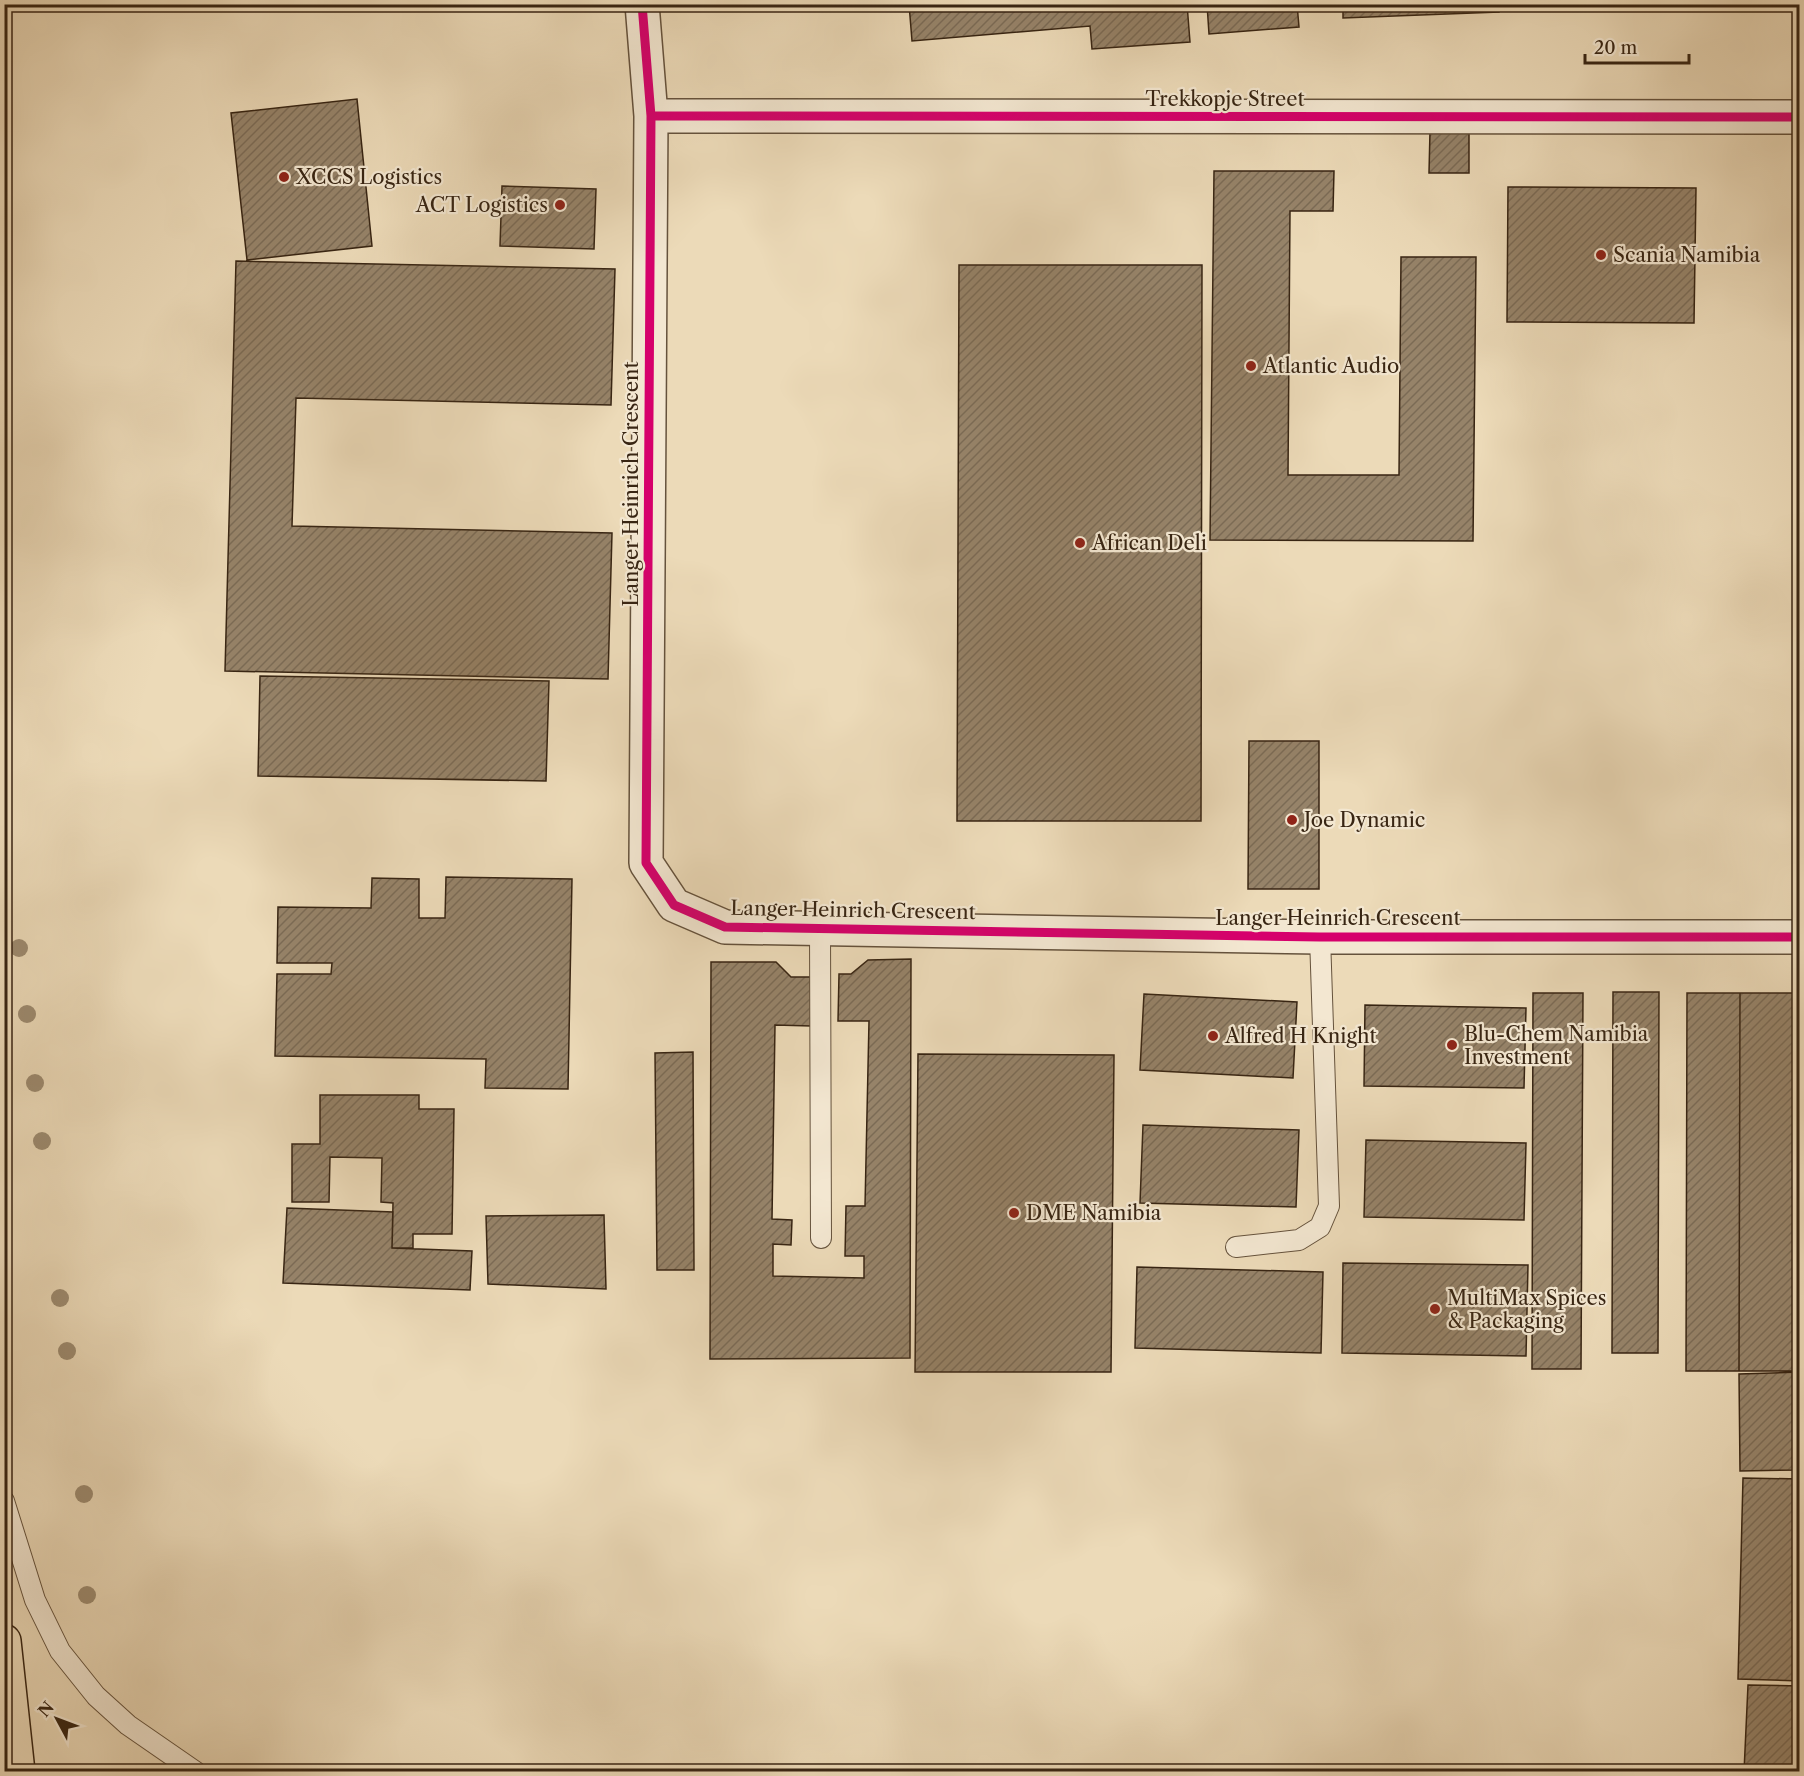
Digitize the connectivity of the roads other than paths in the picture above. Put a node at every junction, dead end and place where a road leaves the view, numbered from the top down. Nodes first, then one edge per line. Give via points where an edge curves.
1 (642, 4) edge
2 (651, 116) junction
3 (1800, 117) edge
4 (820, 929) junction
5 (1320, 937) junction
6 (1800, 937) edge
7 (821, 1238) dead end
8 (1236, 1247) dead end
9 (4, 1501) edge
10 (4, 1641) edge
11 (18, 1772) edge
12 (196, 1772) edge

1 - 2 street, Langer Heinrich Crescent
2 - 3 street, Trekkopje Street
2 - 4 street, Langer Heinrich Crescent via 646,863 674,904 725,927
4 - 5 street, Langer Heinrich Crescent
4 - 7 lane
5 - 6 street, Langer Heinrich Crescent
5 - 8 lane via 1329,1206 1320,1227 1299,1240
9 - 12 lane via 35,1600 60,1651 96,1696 128,1725
10 - 11 highway

